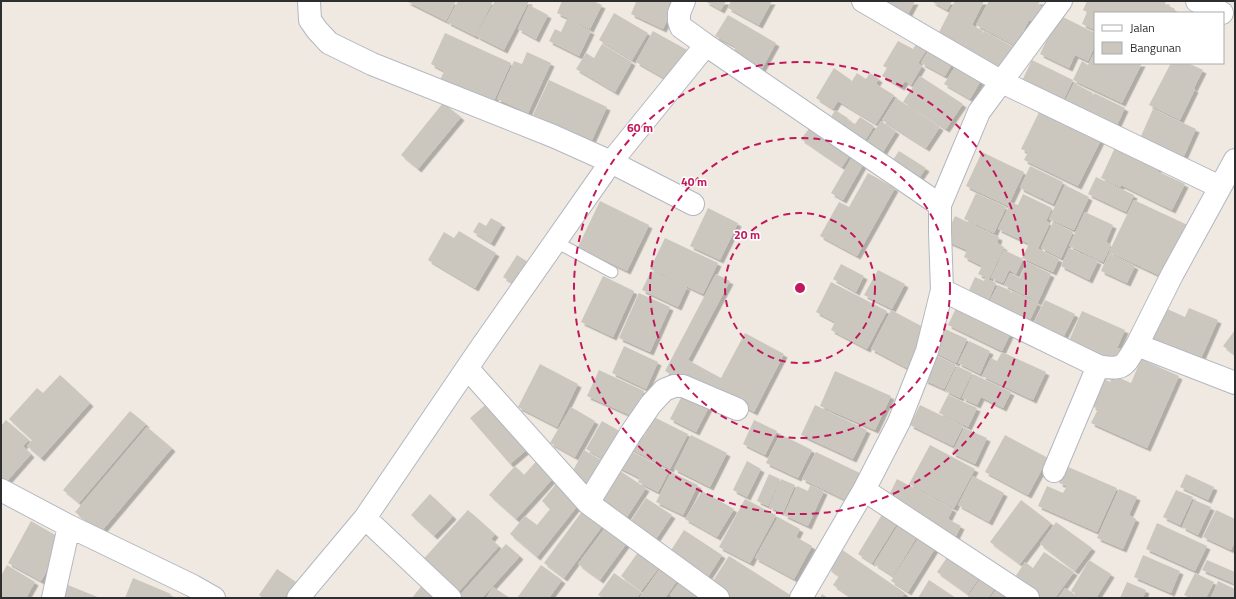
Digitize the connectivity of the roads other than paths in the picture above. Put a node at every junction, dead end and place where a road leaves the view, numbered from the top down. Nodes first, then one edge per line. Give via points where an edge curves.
1 (309, 1) edge
2 (684, 1) edge
3 (863, 1) edge
4 (1061, 1) edge
5 (1197, 1) edge
6 (1220, 12) edge
7 (1224, 14) edge
8 (1235, 21) edge
9 (706, 45) junction
10 (1002, 82) junction
11 (1235, 160) edge
12 (611, 162) junction
13 (1220, 187) junction
14 (693, 204) dead end
15 (940, 205) junction
16 (556, 242) junction
17 (612, 272) dead end
18 (942, 290) junction
19 (1137, 344) junction
20 (1098, 366) junction
21 (468, 369) junction
22 (1235, 383) edge
23 (737, 409) dead end
24 (1054, 471) dead end
25 (1, 490) edge
26 (864, 490) junction
27 (588, 503) junction
28 (365, 518) junction
29 (69, 526) junction
30 (53, 598) edge
31 (214, 598) edge
32 (298, 598) edge
33 (450, 598) edge
34 (718, 598) edge
35 (801, 598) edge
36 (1028, 598) edge

1 - 12 street via 310,20 329,43 372,64 553,136
2 - 9 street via 679,13 681,27
3 - 10 street
4 - 10 street
5 - 6 street
7 - 8 street
9 - 12 street
9 - 15 street
10 - 13 street
10 - 15 street via 979,112
11 - 13 street
12 - 14 street
12 - 16 street
13 - 19 street
15 - 18 street
16 - 17 lane
16 - 21 street
18 - 20 street
18 - 26 street via 924,358 899,422
19 - 20 street via 1121,367 1113,369
19 - 22 street
20 - 24 street
21 - 27 street
21 - 28 street
23 - 27 street via 683,386 664,390 631,433
25 - 29 street
26 - 35 street
26 - 36 street
27 - 34 street
28 - 32 street
28 - 33 street
29 - 30 street
29 - 31 street

